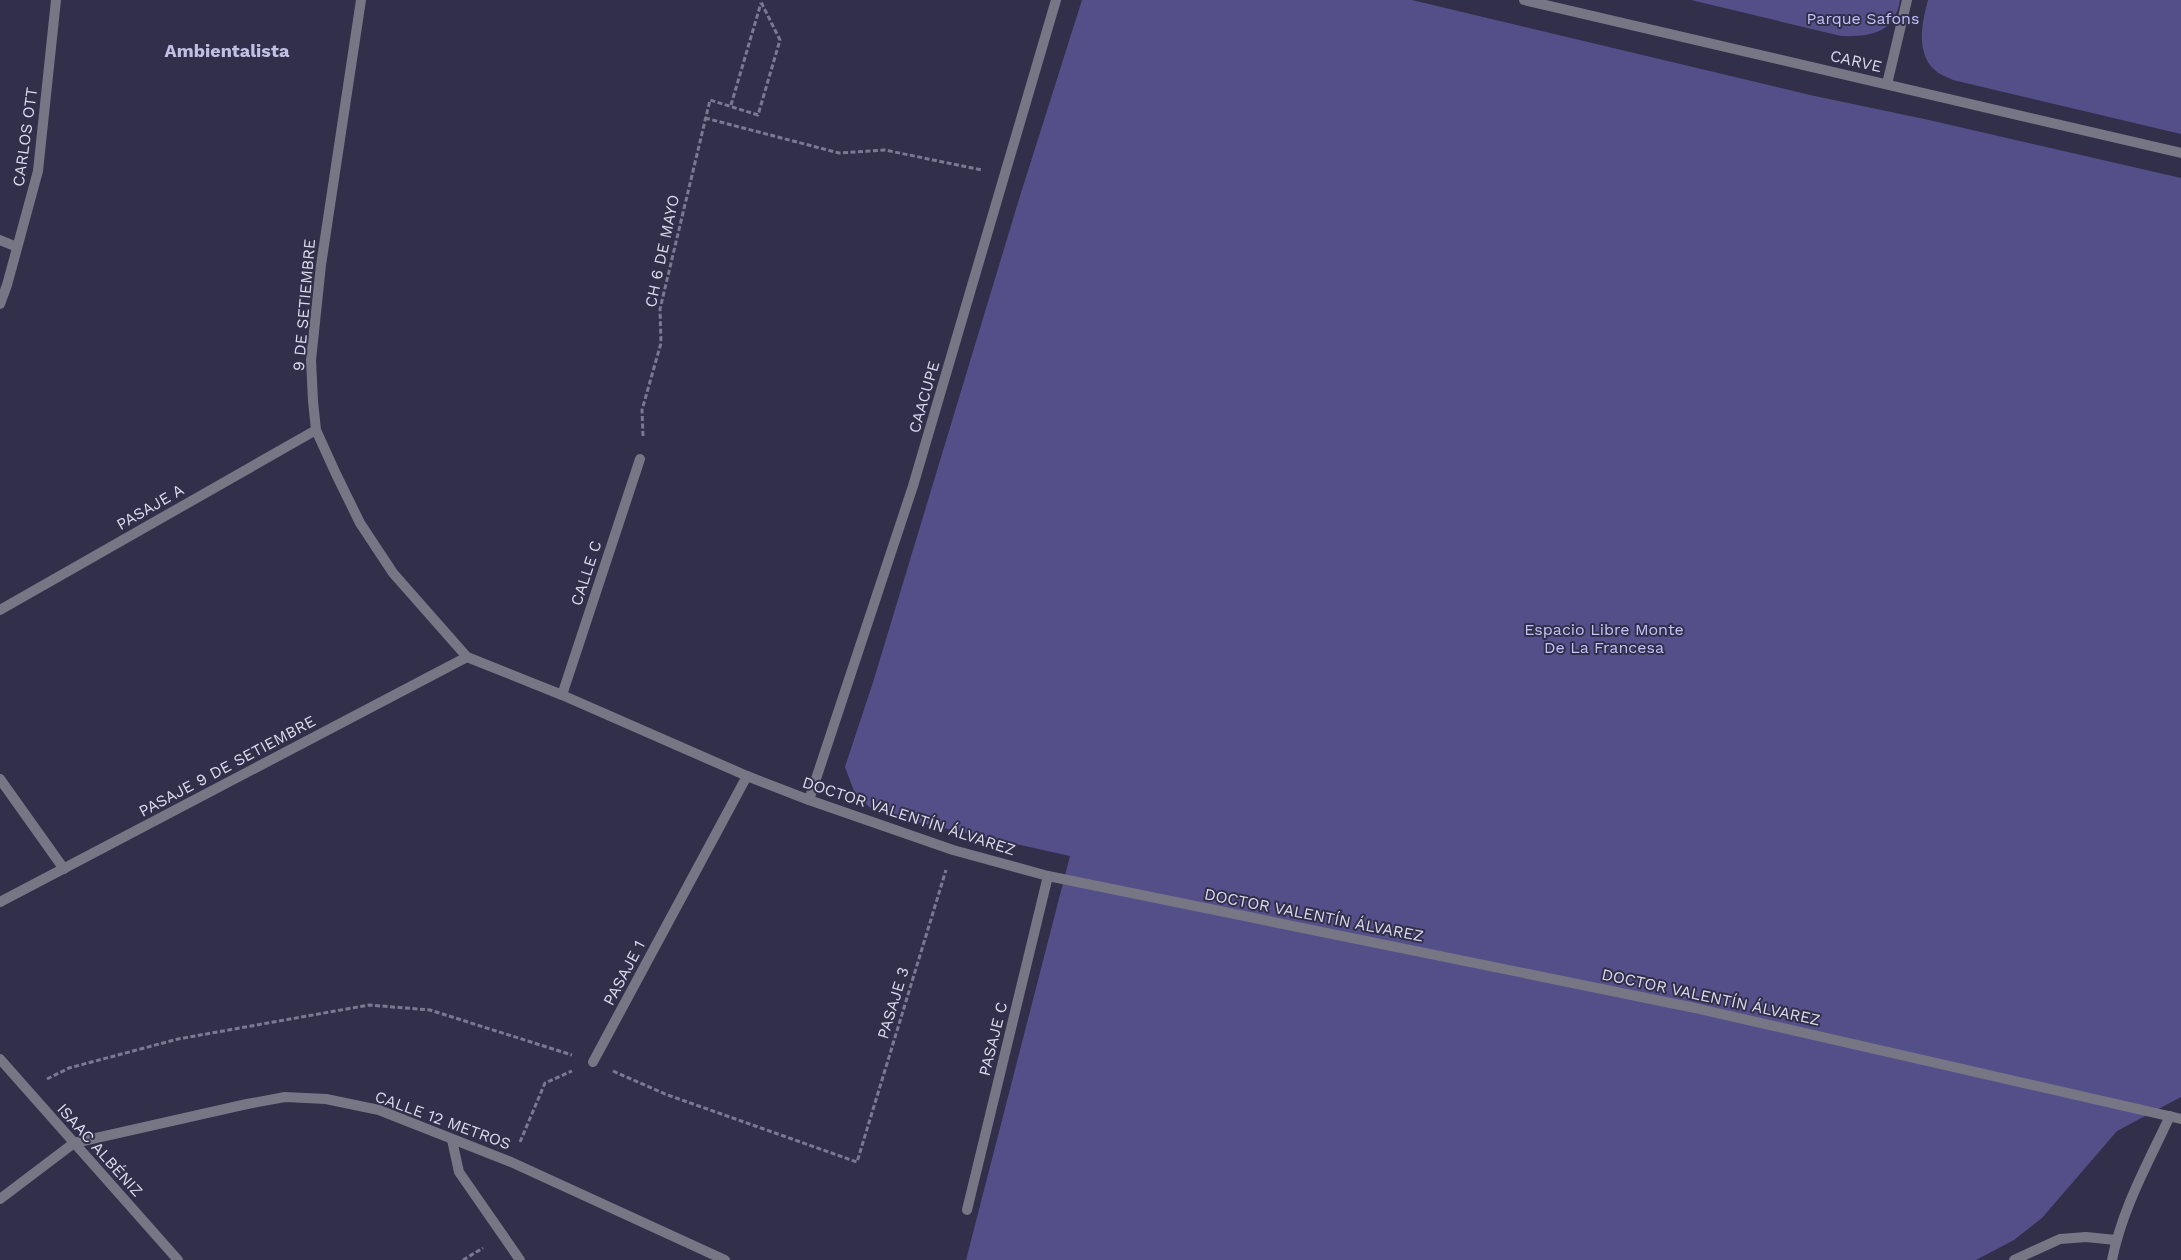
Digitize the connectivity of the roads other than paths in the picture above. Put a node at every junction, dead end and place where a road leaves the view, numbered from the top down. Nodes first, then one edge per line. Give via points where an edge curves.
1 (56, 0) edge
2 (361, 0) edge
3 (1056, 0) edge
4 (1524, 0) edge
5 (1907, 0) edge
6 (1887, 84) junction
7 (2181, 153) edge
8 (0, 240) edge
9 (18, 247) junction
10 (0, 304) edge
11 (316, 430) junction
12 (640, 459) road end
13 (0, 610) edge
14 (467, 657) junction
15 (562, 695) junction
16 (748, 776) junction
17 (0, 779) edge
18 (809, 800) junction
19 (64, 869) junction
20 (1048, 876) junction
21 (0, 902) edge
22 (0, 1059) edge
23 (593, 1062) road end
24 (2170, 1116) junction
25 (2181, 1119) edge
26 (452, 1140) junction
27 (74, 1143) junction
28 (0, 1199) edge
29 (967, 1210) dead end
30 (2116, 1240) junction
31 (178, 1260) edge
32 (520, 1260) edge
33 (725, 1260) edge
34 (2014, 1260) edge
35 (2112, 1260) edge

1 - 9 street, CARLOS OTT via 38,171
2 - 11 street, 9 DE SETIEMBRE via 320,274 312,360
3 - 18 street, CAACUPE via 914,486
4 - 6 street, CARVE
5 - 6 street
6 - 7 street, CARVE
8 - 9 street
9 - 10 street, CARLOS OTT
11 - 13 street, PASAJE A
11 - 14 street, 9 DE SETIEMBRE via 360,523 393,573
12 - 15 street, CALLE C
14 - 15 street, DOCTOR VALENTÍN ÁLVAREZ
14 - 19 street, PASAJE 9 DE SETIEMBRE
15 - 16 street, DOCTOR VALENTÍN ÁLVAREZ
16 - 18 street, DOCTOR VALENTÍN ÁLVAREZ
16 - 23 street, PASAJE 1
17 - 19 street
18 - 20 street, DOCTOR VALENTÍN ÁLVAREZ via 952,850
19 - 21 street, PASAJE 9 DE SETIEMBRE
20 - 24 street, DOCTOR VALENTÍN ÁLVAREZ via 1695,1008
20 - 29 street, PASAJE C
22 - 27 street, ISAAC ALBÉNIZ
24 - 25 street, DOCTOR VALENTÍN ÁLVAREZ
24 - 30 street via 2130,1200
26 - 27 street, CALLE 12 METROS via 379,1110 326,1099 285,1098
26 - 32 street via 459,1172
26 - 33 street, CALLE 12 METROS via 511,1162
27 - 28 street
27 - 31 street, ISAAC ALBÉNIZ
30 - 34 street via 2060,1239
30 - 35 street

